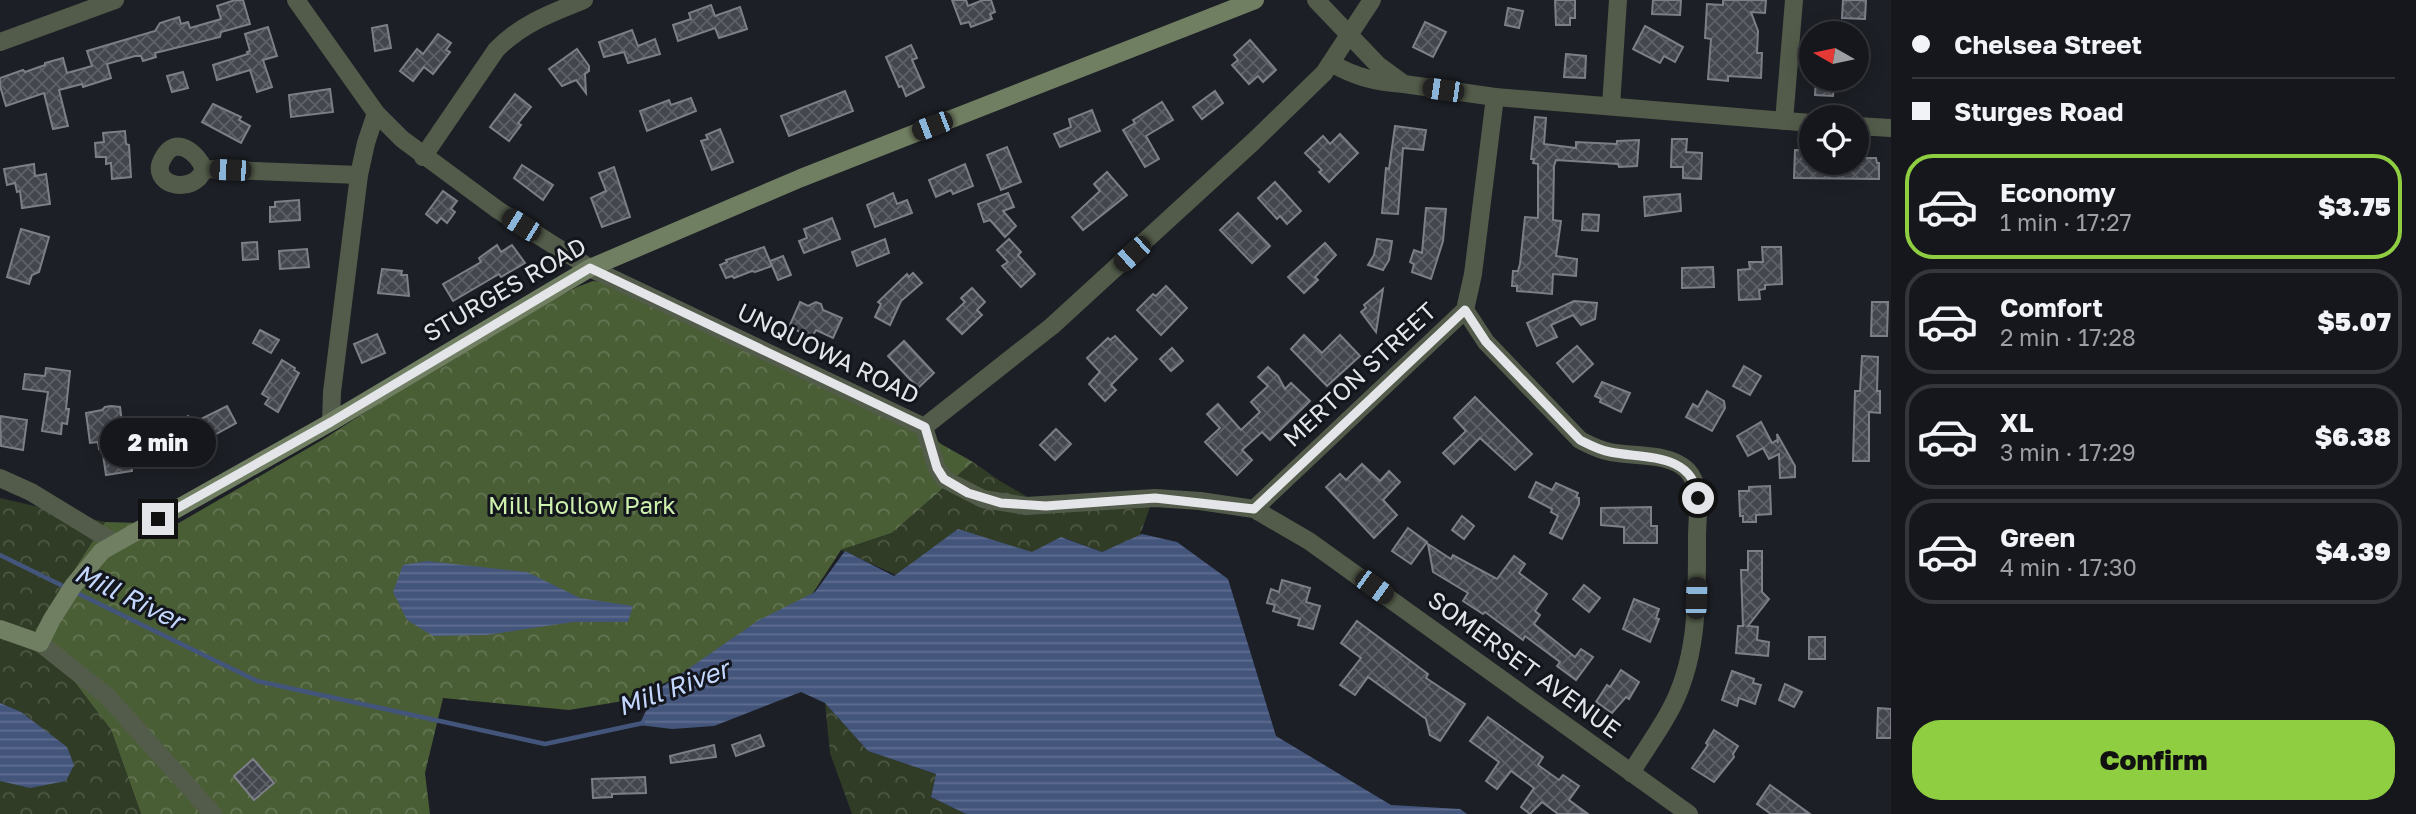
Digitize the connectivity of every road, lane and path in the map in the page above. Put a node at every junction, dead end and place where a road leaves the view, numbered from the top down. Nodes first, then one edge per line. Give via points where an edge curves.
1 (115, 0) edge
2 (296, 0) edge
3 (584, 0) edge
4 (1255, 0) edge
5 (1316, 0) edge
6 (1372, 0) edge
7 (1618, 0) edge
8 (1794, 0) edge
9 (1349, 36) junction
10 (0, 42) edge
11 (1331, 63) junction
12 (1404, 83) junction
13 (1495, 97) junction
14 (1611, 106) junction
15 (376, 113) junction
16 (1784, 121) junction
17 (1799, 122) edge
18 (1869, 127) edge
19 (1891, 128) edge
20 (424, 157) junction
21 (204, 169) dead end
22 (359, 176) junction
23 (590, 268) junction
24 (1465, 310) junction
25 (331, 422) junction
26 (925, 427) junction
27 (0, 478) edge
28 (1254, 509) junction
29 (109, 547) junction
30 (0, 629) edge
31 (40, 643) junction
32 (1631, 773) junction
33 (213, 814) edge
34 (1689, 814) edge

1 - 10 street
2 - 15 street, UNQUOWA ROAD
3 - 20 street via 537,19 507,38
4 - 23 main road, STURGES ROAD via 813,173
5 - 9 street
6 - 9 street, UNQUOWA ROAD
7 - 14 street
8 - 16 street
9 - 11 street, UNQUOWA ROAD
9 - 12 street
11 - 12 street via 1377,82
11 - 26 street, UNQUOWA ROAD via 1253,142 1052,326
12 - 13 street
13 - 14 street
13 - 24 street, MERTON STREET
14 - 16 street
15 - 20 street, UNQUOWA ROAD
15 - 22 street
16 - 17 street
18 - 19 street
20 - 23 street, UNQUOWA ROAD
21 - 22 street
22 - 25 street
23 - 25 main road, STURGES ROAD
23 - 26 street, UNQUOWA ROAD
24 - 28 street, MERTON STREET
24 - 32 street via 1486,342 1580,440 1609,452 1670,461 1688,471 1697,489 1693,647 1669,713
25 - 29 main road, STURGES ROAD
26 - 28 street, SOMERSET AVENUE via 944,479 968,493 1001,503 1036,506 1155,498
27 - 29 street via 32,492
28 - 32 street, SOMERSET AVENUE via 1309,541
29 - 31 main road, STURGES ROAD via 73,586
30 - 31 main road
31 - 33 street via 107,696
32 - 34 street, SOMERSET AVENUE

